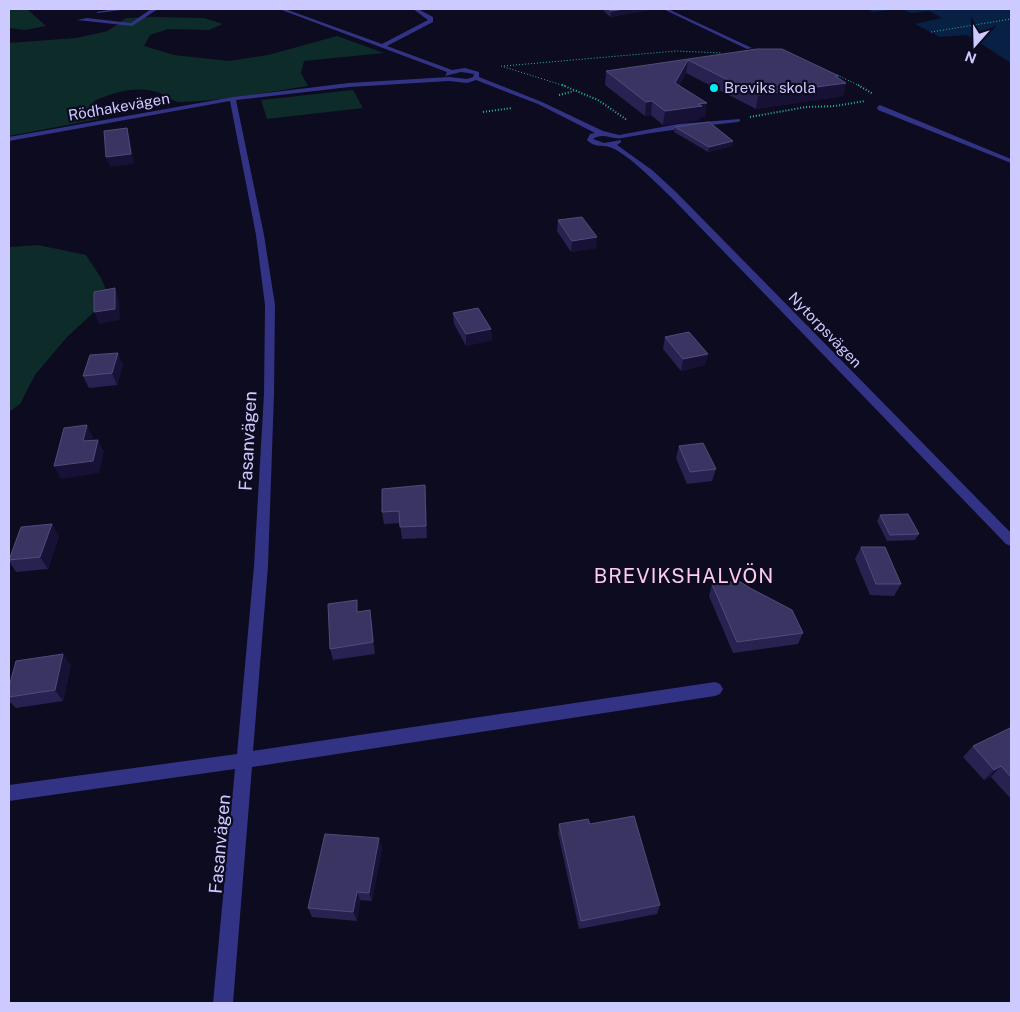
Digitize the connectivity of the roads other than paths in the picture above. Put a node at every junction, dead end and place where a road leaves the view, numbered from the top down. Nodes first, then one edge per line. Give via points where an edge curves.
1 (127, 9) edge
2 (156, 9) edge
3 (281, 9) edge
4 (415, 9) edge
5 (664, 9) edge
6 (98, 12) dead end
7 (80, 20) dead end
8 (383, 46) junction
9 (749, 48) edge
10 (451, 75) junction
11 (476, 78) junction
12 (468, 80) junction
13 (233, 99) junction
14 (880, 107) road end
15 (738, 120) road end
16 (601, 133) junction
17 (592, 135) junction
18 (618, 137) junction
19 (9, 139) edge
20 (613, 145) junction
21 (1011, 161) edge
22 (1011, 541) edge
23 (714, 690) dead end
24 (245, 760) junction
25 (9, 792) edge
26 (223, 1003) edge

1 - 6 street
2 - 7 street via 138,22 126,24 98,19
3 - 8 street
4 - 8 street via 431,21
5 - 9 street
8 - 10 street
10 - 11 street via 470,71 477,73
10 - 12 street
10 - 13 street
11 - 12 street
11 - 16 street via 567,113
12 - 17 street via 558,115
13 - 19 street, Rödhakevägen
13 - 24 street, Fasanvägen via 260,235 270,305 261,566
14 - 21 street
15 - 18 street
16 - 17 street
16 - 18 street
17 - 20 street via 589,140 594,144
18 - 20 street via 620,141
20 - 22 street, Nytorpsvägen via 673,194
23 - 24 street
24 - 25 street
24 - 26 street, Fasanvägen

